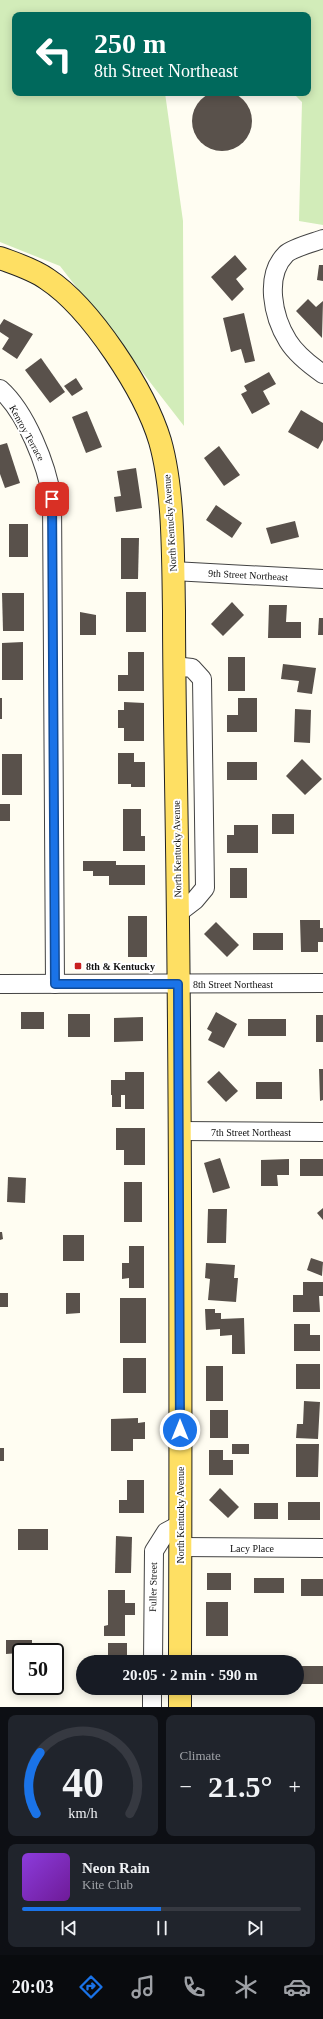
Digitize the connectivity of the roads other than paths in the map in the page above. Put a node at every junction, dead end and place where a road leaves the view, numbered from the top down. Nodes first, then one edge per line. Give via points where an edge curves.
1 (323, 239) edge
2 (0, 258) edge
3 (323, 374) edge
4 (0, 389) edge
5 (173, 571) junction
6 (323, 579) edge
7 (174, 666) junction
8 (178, 913) junction
9 (323, 983) edge
10 (0, 984) edge
11 (55, 984) junction
12 (178, 984) junction
13 (179, 1131) junction
14 (323, 1132) edge
15 (181, 1524) junction
16 (180, 1547) junction
17 (323, 1548) edge
18 (152, 1655) edge
19 (180, 1655) edge
20 (152, 1695) edge
21 (180, 1695) edge
22 (152, 1707) edge
23 (180, 1707) edge

1 - 3 street via 286,254 276,272 272,296 278,322 288,341 306,362
2 - 5 main road, North Kentucky Avenue via 48,280 88,318 134,383 159,438 169,487
4 - 11 street, Kenroy Terrace via 21,416 35,443 46,467 52,499
5 - 6 street, 9th Street Northeast
5 - 7 main road, North Kentucky Avenue
7 - 8 main road, North Kentucky Avenue
7 - 8 street, North Kentucky Avenue via 192,668 202,678 204,776 205,888 195,900
8 - 12 main road, North Kentucky Avenue
9 - 12 street, 8th Street Northeast
10 - 11 street, 8th Street Northeast
11 - 12 street, 8th Street Northeast
12 - 13 main road, North Kentucky Avenue
13 - 14 street, 7th Street Northeast
13 - 15 main road, North Kentucky Avenue
15 - 16 main road, North Kentucky Avenue
15 - 18 street, Fuller Street via 166,1532 154,1551
16 - 17 street, Lacy Place
16 - 19 main road, North Kentucky Avenue
20 - 22 street
21 - 23 main road

